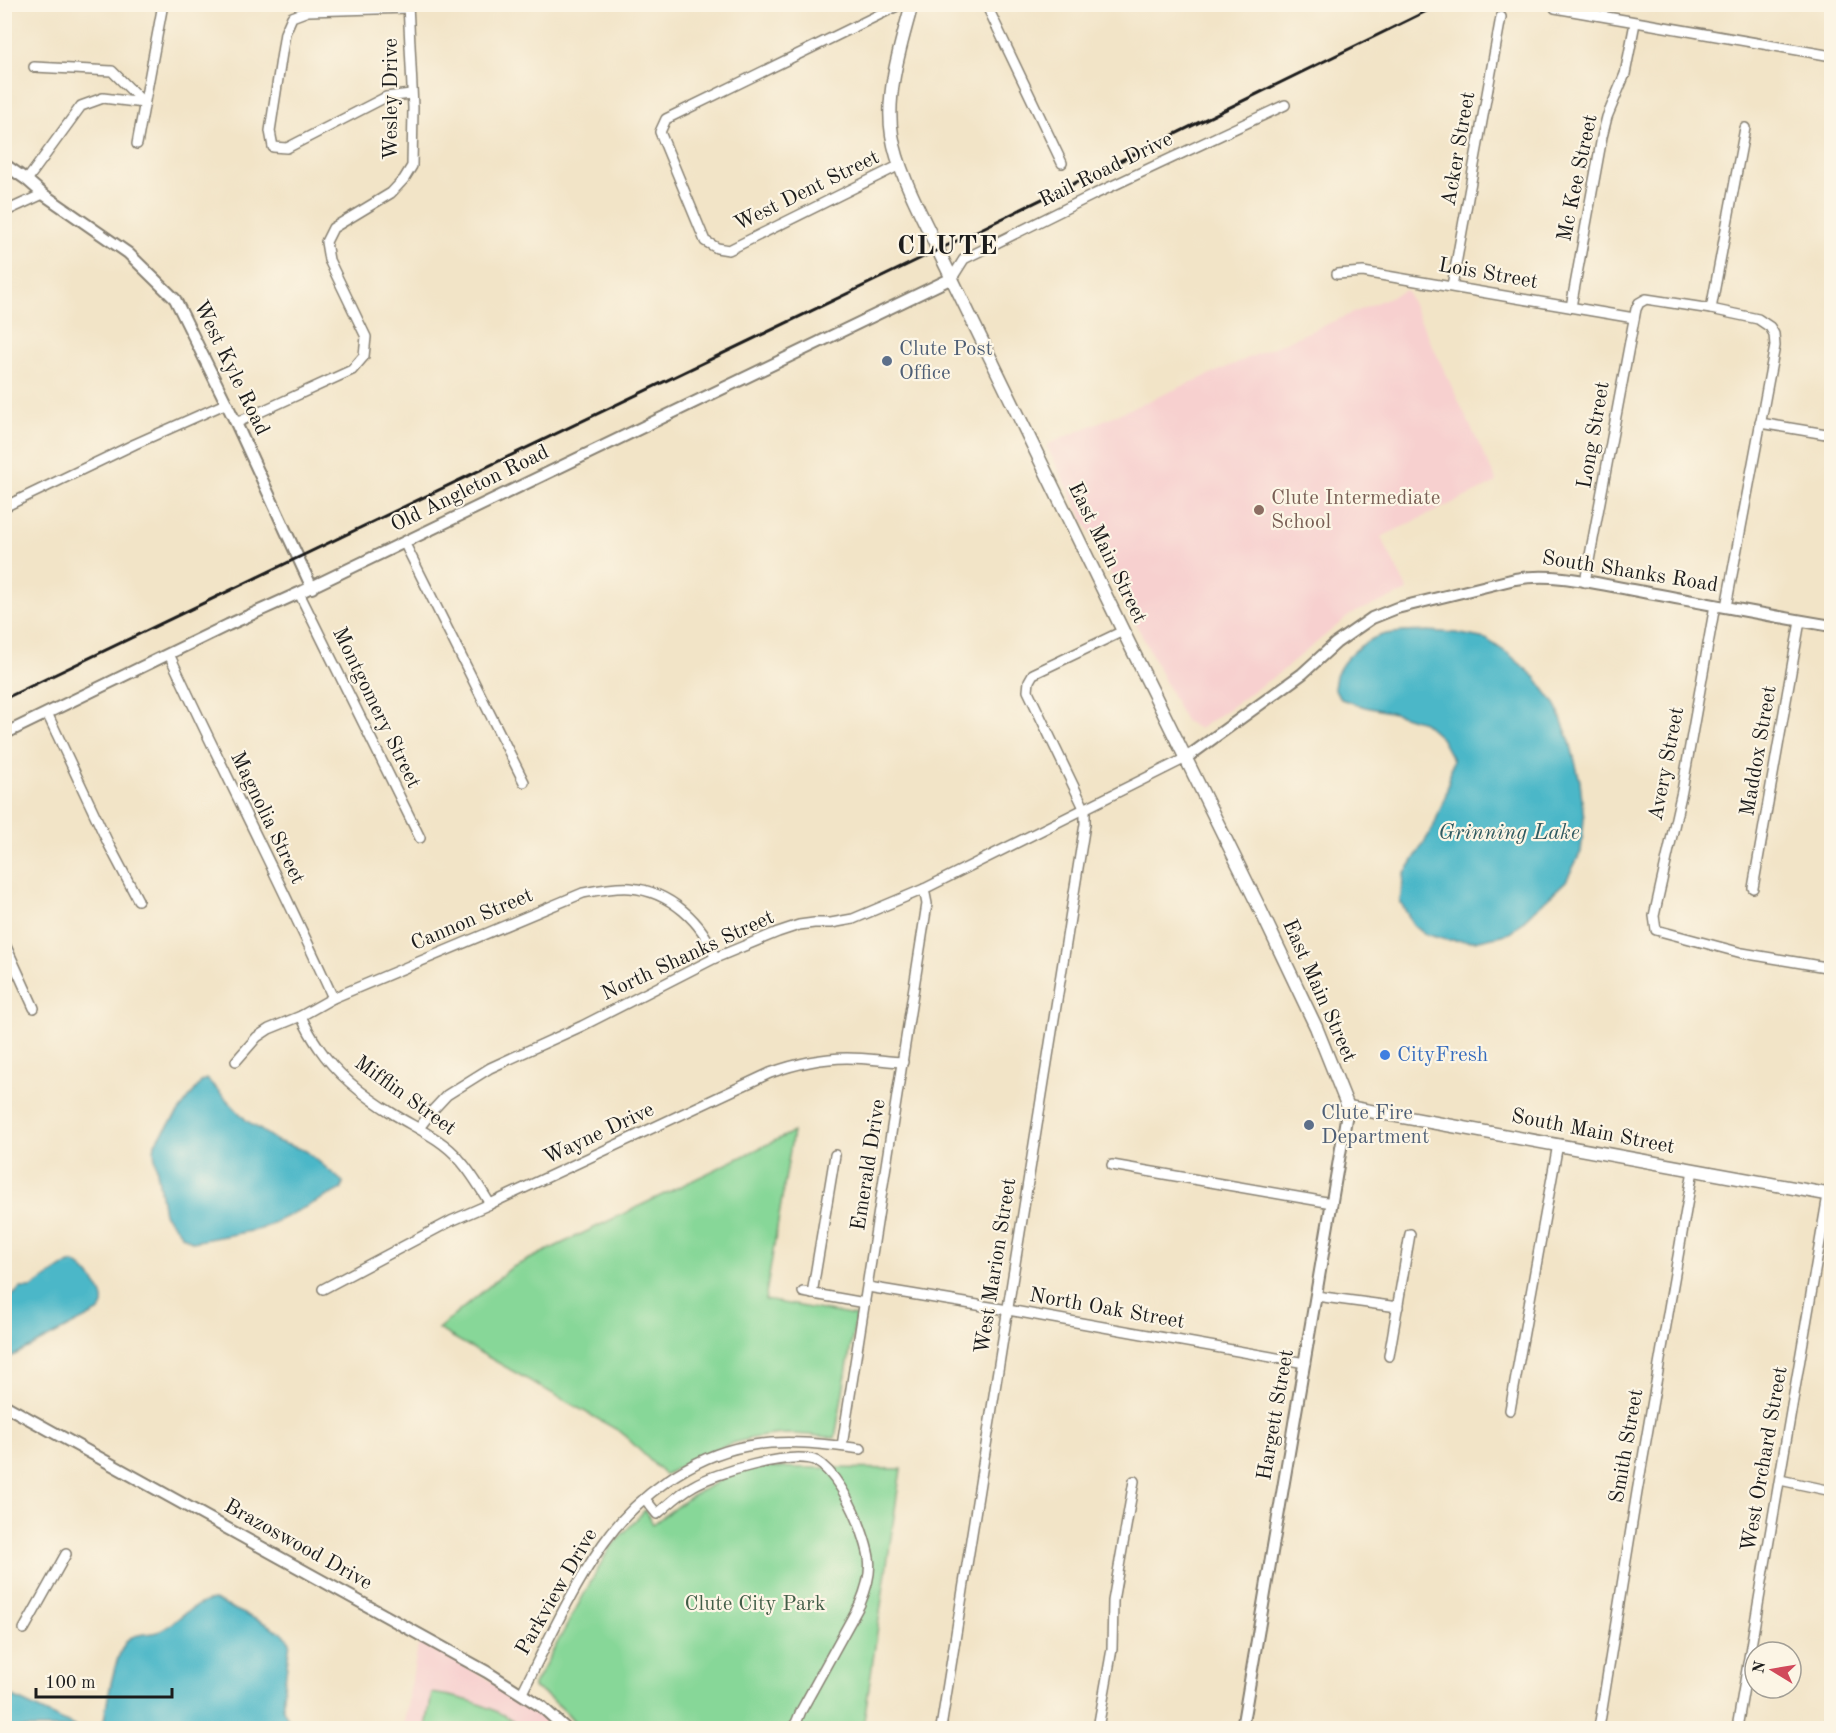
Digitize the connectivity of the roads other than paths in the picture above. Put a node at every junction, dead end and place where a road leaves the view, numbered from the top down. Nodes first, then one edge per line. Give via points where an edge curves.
1 (164, 4) edge
2 (901, 4) edge
3 (912, 4) edge
4 (986, 4) edge
5 (408, 6) edge
6 (1555, 8) dead end
7 (1501, 17) dead end
8 (1635, 23) junction
9 (1832, 56) edge
10 (34, 67) dead end
11 (411, 94) junction
12 (144, 103) junction
13 (1285, 105) dead end
14 (1745, 129) dead end
15 (137, 144) dead end
16 (1062, 163) dead end
17 (4, 164) edge
18 (900, 165) junction
19 (27, 180) junction
20 (43, 194) junction
21 (4, 212) edge
22 (1337, 274) dead end
23 (952, 278) junction
24 (1452, 286) junction
25 (1571, 307) junction
26 (1711, 309) junction
27 (1634, 318) junction
28 (227, 403) junction
29 (236, 423) junction
30 (1760, 423) junction
31 (1832, 435) edge
32 (4, 507) edge
33 (404, 542) junction
34 (1585, 582) junction
35 (312, 588) junction
36 (300, 593) junction
37 (1720, 606) junction
38 (1800, 621) junction
39 (1832, 626) edge
40 (1123, 632) junction
41 (169, 654) junction
42 (47, 713) junction
43 (4, 734) edge
44 (1186, 758) junction
45 (524, 782) dead end
46 (1085, 810) junction
47 (420, 838) dead end
48 (1753, 888) dead end
49 (924, 889) junction
50 (138, 900) dead end
51 (4, 942) edge
52 (715, 958) junction
53 (1832, 968) edge
54 (333, 998) junction
55 (34, 1008) dead end
56 (301, 1016) junction
57 (236, 1061) dead end
58 (903, 1062) junction
59 (1348, 1107) junction
60 (419, 1128) junction
61 (1558, 1144) junction
62 (835, 1155) dead end
63 (1112, 1165) dead end
64 (1693, 1170) junction
65 (1830, 1195) edge
66 (1332, 1203) junction
67 (490, 1204) junction
68 (1410, 1234) dead end
69 (868, 1287) junction
70 (323, 1289) dead end
71 (1316, 1296) junction
72 (865, 1303) junction
73 (1398, 1307) junction
74 (1008, 1310) junction
75 (1389, 1356) dead end
76 (1305, 1363) junction
77 (4, 1405) edge
78 (1510, 1410) dead end
79 (842, 1446) junction
80 (861, 1449) dead end
81 (1780, 1480) junction
82 (1134, 1481) dead end
83 (1832, 1491) edge
84 (645, 1499) junction
85 (66, 1554) dead end
86 (24, 1629) dead end
87 (522, 1693) junction
88 (565, 1728) edge
89 (794, 1728) edge
90 (941, 1728) edge
91 (1098, 1728) edge
92 (1242, 1728) edge
93 (1599, 1728) edge
94 (1737, 1728) edge

1 - 12 street
2 - 18 street, West Dent Street via 666,119 660,132 705,241 717,248 729,249
3 - 18 main road, East Main Street via 895,71 891,106 891,133
4 - 16 street
5 - 11 street, Wesley Drive
5 - 11 street via 308,11 292,17 285,33 270,131 273,147 288,148 386,97
6 - 8 street
7 - 24 street, Acker Street
8 - 9 street
8 - 25 street, Mc Kee Street via 1625,74 1602,137
10 - 12 street via 112,71
11 - 29 street, Wesley Drive via 412,166 404,180 391,193 333,228 326,242 329,260 366,337 364,356 352,370
12 - 15 street
12 - 19 street via 103,98 81,106
13 - 23 street, Rail Road Drive via 964,259
14 - 26 street
17 - 19 street, West Kyle Road
18 - 23 main road, East Main Street
19 - 20 street, West Kyle Road
20 - 21 street
20 - 28 street, West Kyle Road via 128,253 175,299
22 - 24 street, Lois Street via 1363,272
23 - 33 street, Old Angleton Road
23 - 40 main road, East Main Street
24 - 25 street, Lois Street
25 - 27 street, Lois Street
26 - 27 street, Long Street via 1646,299 1639,303
26 - 30 street, Avery Street via 1758,319 1774,334
27 - 34 street, Long Street
28 - 29 street, West Kyle Road
28 - 32 street
29 - 35 street, West Kyle Road
30 - 31 street
30 - 37 street, Avery Street
33 - 35 street, Old Angleton Road
33 - 45 street
34 - 37 street, South Shanks Road
34 - 44 street, South Shanks Road via 1543,576 1522,578 1397,608 1372,618
35 - 36 street, Old Angleton Road
36 - 41 street, Old Angleton Road
36 - 47 street, Montgomery Street
37 - 38 street, South Shanks Road
37 - 53 street, Avery Street via 1653,916 1656,930 1742,953
38 - 39 street, South Shanks Road
38 - 48 street, Maddox Street
40 - 44 main road, East Main Street
40 - 46 street via 1033,674 1029,681 1028,691
41 - 42 street, Old Angleton Road
41 - 54 street, Magnolia Street
42 - 43 street, Old Angleton Road
42 - 50 street
44 - 46 street, North Shanks Street
44 - 59 main road, East Main Street via 1316,1027
46 - 49 street, North Shanks Street
46 - 74 street, West Marion Street
49 - 52 street, North Shanks Street via 853,919 799,925
49 - 58 street, Emerald Drive via 927,904
51 - 55 street
52 - 54 street, Cannon Street via 700,928 670,901 642,890 612,888 583,892
52 - 60 street, North Shanks Street via 490,1068 447,1095
54 - 56 street, Cannon Street
56 - 57 street, Cannon Street via 256,1037
56 - 60 street, Mifflin Street via 319,1049 346,1078
58 - 67 street, Wayne Drive via 849,1058 789,1066
58 - 69 street, Emerald Drive
59 - 61 main road, South Main Street
59 - 66 street, Hargett Street
60 - 67 street, Mifflin Street via 459,1158
61 - 64 main road, South Main Street
61 - 78 street
62 - 72 street via 807,1293
63 - 66 street
64 - 65 main road, South Main Street
64 - 93 street, Smith Street
65 - 81 street, West Orchard Street
66 - 71 street, Hargett Street
67 - 70 street, Wayne Drive
68 - 73 street
69 - 72 street, Emerald Drive
69 - 74 street, North Oak Street
71 - 73 street
71 - 76 street, Hargett Street
72 - 79 street, Emerald Drive
73 - 75 street
74 - 76 street, North Oak Street
74 - 90 street, West Marion Street
76 - 92 street, Hargett Street
77 - 87 street, Brazoswood Drive
79 - 80 street, Parkview Drive
79 - 84 street, Parkview Drive via 789,1443 729,1450 691,1466
81 - 83 street
81 - 94 street, West Orchard Street
82 - 91 street via 1113,1601 1112,1649
84 - 87 street, Parkview Drive via 604,1543
84 - 89 street via 657,1514 692,1486 718,1474 756,1463 805,1458 816,1462 841,1487 866,1546 870,1561 868,1585
85 - 86 street
87 - 88 street, Brazoswood Drive

